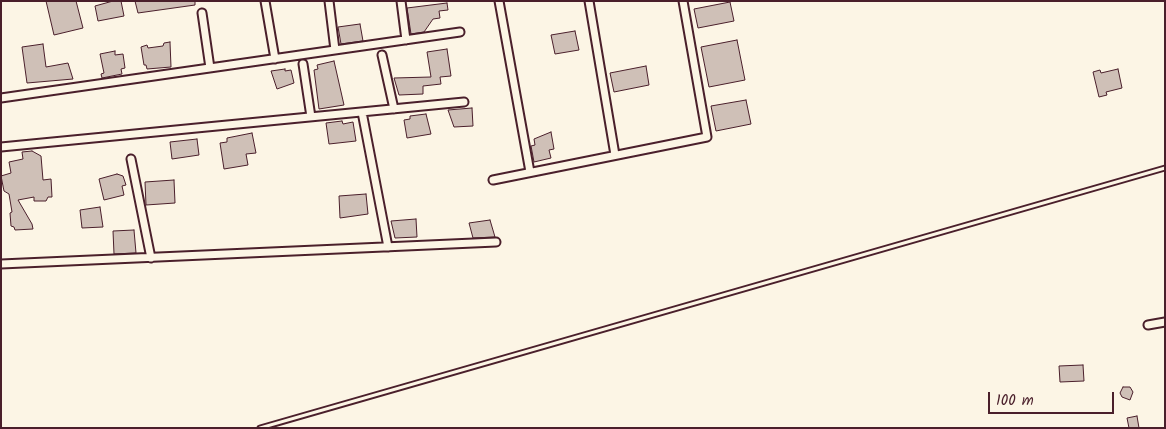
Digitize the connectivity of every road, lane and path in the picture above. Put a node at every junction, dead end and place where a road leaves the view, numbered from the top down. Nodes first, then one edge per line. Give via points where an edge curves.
1 (265, 1) edge
2 (329, 1) edge
3 (400, 1) edge
4 (499, 1) edge
5 (589, 1) edge
6 (683, 1) edge
7 (202, 12) dead end
8 (460, 32) dead end
9 (406, 40) junction
10 (334, 50) junction
11 (382, 56) dead end
12 (275, 59) junction
13 (303, 64) dead end
14 (210, 68) junction
15 (1, 98) edge
16 (464, 102) dead end
17 (394, 109) junction
18 (362, 112) junction
19 (311, 117) junction
20 (1, 147) edge
21 (615, 155) junction
22 (131, 159) dead end
23 (1165, 168) edge
24 (530, 172) junction
25 (493, 180) dead end
26 (496, 242) dead end
27 (388, 247) junction
28 (151, 258) junction
29 (1, 264) edge
30 (1165, 322) edge
31 (1148, 325) dead end
32 (260, 428) edge

1 - 12 street
2 - 10 street
3 - 9 street
4 - 24 street
5 - 21 street
6 - 21 street via 707,137
7 - 14 street
8 - 9 street
9 - 10 street
10 - 12 street
11 - 17 street
12 - 14 street
13 - 19 street
14 - 15 street
16 - 17 street
17 - 18 street
18 - 19 street
18 - 27 street
19 - 20 street
21 - 24 street
22 - 28 street
23 - 32 lane
24 - 25 street
26 - 27 street
27 - 28 street
28 - 29 street
30 - 31 street

